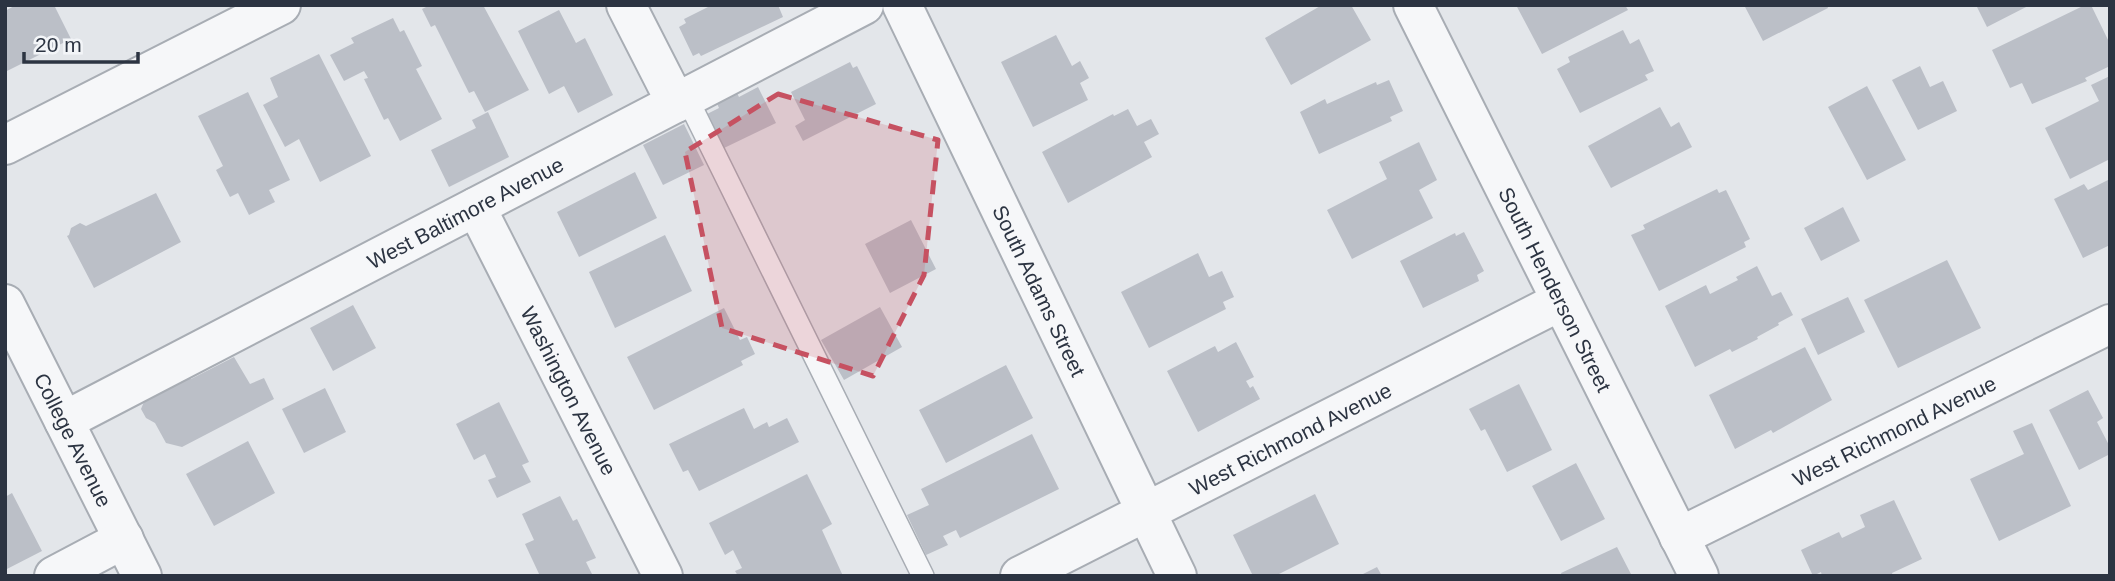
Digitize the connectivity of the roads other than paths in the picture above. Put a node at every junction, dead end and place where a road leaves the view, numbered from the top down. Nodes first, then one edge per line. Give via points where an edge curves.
1 (281, 5) edge
2 (626, 5) edge
3 (864, 5) edge
4 (902, 5) edge
5 (1413, 5) edge
6 (681, 100) junction
7 (5, 145) edge
8 (476, 207) junction
9 (1561, 301) junction
10 (5, 304) edge
11 (2110, 324) edge
12 (64, 421) junction
13 (1145, 512) junction
14 (1679, 537) junction
15 (124, 539) junction
16 (54, 576) edge
17 (142, 576) edge
18 (663, 576) edge
19 (923, 576) edge
20 (1020, 576) edge
21 (1177, 576) edge
22 (1699, 576) edge

1 - 7 street
2 - 6 street
3 - 6 street, West Baltimore Avenue
4 - 13 street, South Adams Street
5 - 9 street, South Henderson Street
6 - 8 street, West Baltimore Avenue
6 - 19 lane
8 - 12 street, West Baltimore Avenue
8 - 18 street, Washington Avenue
9 - 13 street, West Richmond Avenue
9 - 14 street, South Henderson Street
10 - 12 street, College Avenue
11 - 14 street, West Richmond Avenue
12 - 15 street, College Avenue
13 - 20 street, West Richmond Avenue
13 - 21 street, South Adams Street
14 - 22 street, South Henderson Street
15 - 16 street
15 - 17 street, College Avenue

